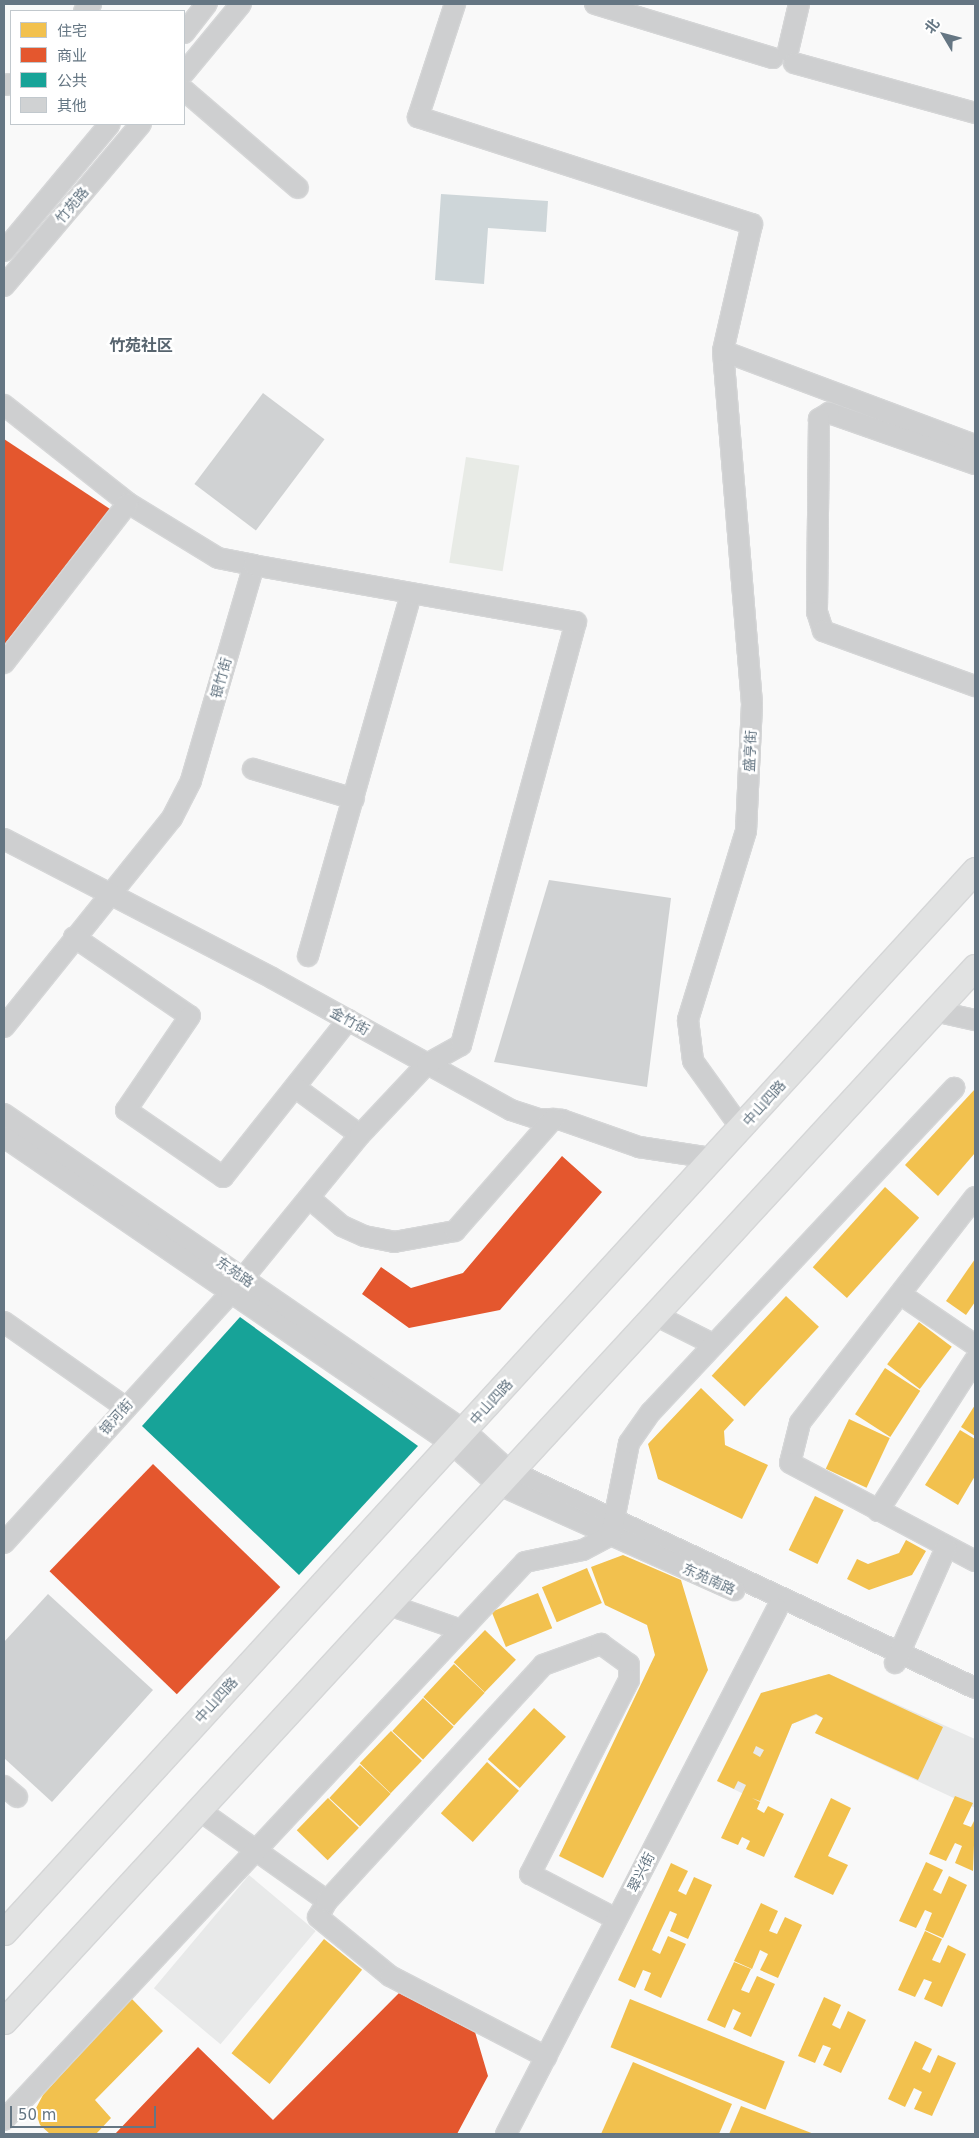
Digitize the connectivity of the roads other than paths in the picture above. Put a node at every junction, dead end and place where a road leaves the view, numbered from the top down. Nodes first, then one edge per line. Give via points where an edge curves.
1 (207, 4) edge
2 (241, 4) edge
3 (454, 4) edge
4 (595, 4) edge
5 (799, 4) edge
6 (185, 33) edge
7 (785, 57) junction
8 (185, 72) edge
9 (185, 91) edge
10 (975, 112) edge
11 (109, 125) edge
12 (140, 125) edge
13 (298, 188) dead end
14 (4, 251) edge
15 (4, 286) edge
16 (723, 351) junction
17 (4, 405) edge
18 (975, 445) edge
19 (975, 464) edge
20 (128, 503) junction
21 (254, 565) junction
22 (411, 594) junction
23 (4, 663) edge
24 (975, 686) edge
25 (253, 769) dead end
26 (354, 799) junction
27 (4, 840) edge
28 (975, 870) edge
29 (109, 895) junction
30 (74, 938) junction
31 (308, 956) dead end
32 (975, 967) edge
33 (934, 1011) junction
34 (348, 1020) junction
35 (975, 1020) edge
36 (4, 1027) edge
37 (427, 1064) junction
38 (296, 1088) junction
39 (954, 1088) dead end
40 (4, 1114) edge
41 (553, 1119) junction
42 (741, 1128) junction
43 (360, 1135) junction
44 (4, 1137) edge
45 (712, 1158) junction
46 (309, 1198) junction
47 (975, 1198) edge
48 (238, 1286) junction
49 (900, 1294) junction
50 (654, 1314) junction
51 (4, 1322) edge
52 (713, 1344) junction
53 (975, 1345) edge
54 (975, 1360) edge
55 (125, 1407) junction
56 (458, 1437) junction
57 (503, 1477) junction
58 (878, 1511) junction
59 (613, 1527) junction
60 (4, 1543) edge
61 (946, 1548) junction
62 (975, 1561) edge
63 (389, 1605) junction
64 (777, 1610) junction
65 (461, 1630) junction
66 (897, 1658) junction
67 (975, 1688) edge
68 (975, 1703) edge
69 (199, 1810) junction
70 (257, 1849) junction
71 (327, 1901) junction
72 (616, 1920) junction
73 (4, 1932) edge
74 (4, 2021) edge
75 (546, 2057) junction
76 (4, 2120) edge
77 (506, 2134) edge

1 - 6 street
2 - 8 street
3 - 16 street, 盛亨街 via 418,117 752,224
4 - 7 street
5 - 7 street
7 - 10 street
9 - 13 street
11 - 14 street, 竹苑路
12 - 15 street, 竹苑路
16 - 18 street
16 - 42 street, 盛亨街 via 752,704 746,831 688,1020 693,1062
17 - 20 street
19 - 24 street via 829,413 819,419 817,612 824,631
20 - 21 street via 218,558
20 - 23 street
21 - 22 street
21 - 29 street, 银竹街 via 191,781 172,818
22 - 26 street
22 - 37 street, 银河街 via 576,622 461,1045
25 - 26 street
26 - 31 street
27 - 29 street, 金竹街
28 - 42 main road, 中山四路
29 - 30 street, 银竹街
29 - 34 street, 金竹街
30 - 36 street, 银竹街
30 - 38 street via 190,1016 126,1110 223,1177
32 - 33 main road
33 - 35 street
33 - 50 main road
34 - 37 street, 金竹街
34 - 38 street
37 - 41 street, 金竹街 via 511,1110
37 - 43 street, 银河街
38 - 43 street
39 - 52 street
40 - 48 street, 东苑路
41 - 45 street, 金竹街 via 639,1147
41 - 46 street via 455,1231 394,1242 364,1236 342,1226
42 - 45 main road, 中山四路
43 - 46 street, 银河街
44 - 48 street, 东苑路
45 - 56 main road, 中山四路
46 - 48 street, 银河街
47 - 49 street
48 - 55 street, 银河街
48 - 56 street, 东苑路
49 - 53 street
49 - 58 street via 800,1423 790,1463
50 - 52 street
50 - 57 main road
51 - 55 street
52 - 59 street via 651,1412 629,1443
54 - 58 street
55 - 60 street, 银河街
56 - 57 street, 东苑南路
56 - 73 main road, 中山四路
57 - 59 street, 东苑南路
57 - 63 main road
58 - 61 street
59 - 64 street, 东苑南路
59 - 65 street via 582,1550 525,1562
59 - 66 street, 东苑南路
61 - 62 street
61 - 66 street
63 - 65 street
63 - 69 main road
64 - 66 street, 东苑南路
64 - 72 street, 翠兴街
65 - 70 street
66 - 67 street, 东苑南路
66 - 68 street, 东苑南路
69 - 70 street
69 - 74 main road
70 - 71 street
70 - 76 street
71 - 72 street via 543,1666 601,1644 629,1664 629,1680 530,1874
71 - 75 street via 318,1917 390,1976
72 - 75 street, 翠兴街
75 - 77 street, 翠兴街

